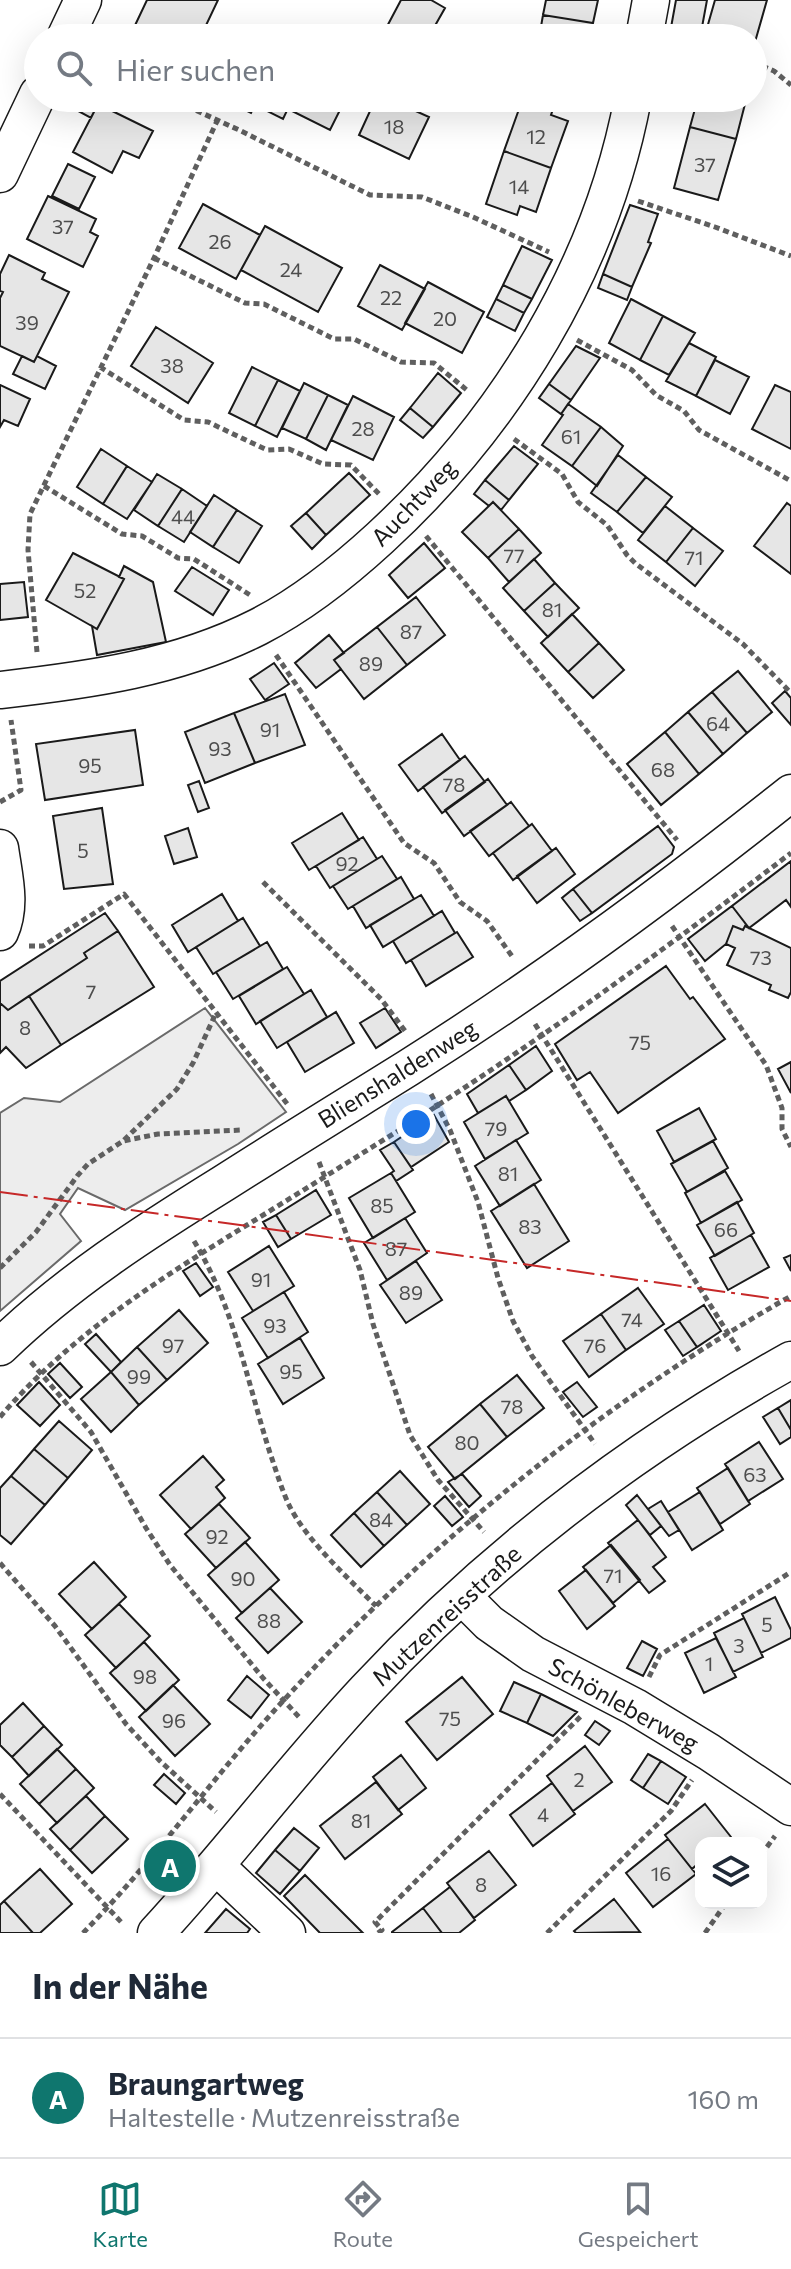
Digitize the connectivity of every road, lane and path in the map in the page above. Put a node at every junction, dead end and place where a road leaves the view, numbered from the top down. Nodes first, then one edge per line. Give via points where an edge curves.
1 (83, 0) edge
2 (651, 0) edge
3 (72, 24) edge
4 (647, 24) edge
5 (767, 68) edge
6 (791, 85) edge
7 (29, 112) edge
8 (198, 112) edge
9 (630, 112) edge
10 (217, 121) junction
11 (0, 174) edge
12 (609, 192) junction
13 (791, 256) edge
14 (154, 258) junction
15 (579, 265) junction
16 (550, 325) junction
17 (100, 367) junction
18 (491, 415) junction
19 (791, 481) edge
20 (44, 486) junction
21 (414, 527) junction
22 (282, 614) junction
23 (272, 650) dead end
24 (42, 685) junction
25 (791, 693) edge
26 (5, 702) edge
27 (791, 793) edge
28 (0, 802) edge
29 (0, 848) edge
30 (791, 853) edge
31 (696, 867) junction
32 (263, 882) dead end
33 (681, 937) junction
34 (13, 939) edge
35 (518, 964) dead end
36 (216, 1013) junction
37 (542, 1035) junction
38 (423, 1058) junction
39 (272, 1085) dead end
40 (438, 1105) junction
41 (249, 1130) dead end
42 (123, 1141) junction
43 (791, 1147) edge
44 (325, 1177) junction
45 (201, 1253) junction
46 (0, 1268) edge
47 (791, 1296) edge
48 (728, 1332) junction
49 (0, 1347) edge
50 (791, 1360) edge
51 (40, 1373) junction
52 (0, 1417) edge
53 (585, 1430) junction
54 (472, 1519) junction
55 (0, 1563) edge
56 (791, 1572) edge
57 (462, 1596) junction
58 (376, 1606) junction
59 (620, 1699) junction
60 (283, 1701) junction
61 (709, 1752) junction
62 (0, 1794) edge
63 (201, 1798) junction
64 (791, 1807) edge
65 (216, 1866) junction
66 (108, 1908) junction
67 (722, 1909) edge
68 (83, 1933) edge
69 (132, 1933) edge
70 (156, 1933) edge
71 (287, 1933) edge
72 (378, 1933) edge
73 (547, 1933) edge
74 (705, 1933) edge

1 - 3 street
2 - 4 street
5 - 6 path
7 - 11 street
8 - 10 path
9 - 12 street, Auchtweg
10 - 14 path
10 - 15 path via 370,195 422,197
12 - 13 path
12 - 15 street, Auchtweg
14 - 17 path
14 - 18 path via 334,339 354,339 401,362 434,363
15 - 16 street, Auchtweg
16 - 18 street, Auchtweg
16 - 19 path via 632,370 656,395 684,411 699,430
17 - 20 path
17 - 21 path via 184,420 208,422 267,450 289,449 323,464 351,465
18 - 21 street, Auchtweg via 439,478
18 - 25 path via 562,474 578,502 607,525 635,563 743,644
20 - 22 path via 122,534 142,536 178,558 194,559
20 - 24 path via 30,514 27,535
21 - 22 street, Auchtweg
21 - 31 path
22 - 24 street, Auchtweg via 180,659
23 - 35 path via 404,843 434,863 460,902 487,921
24 - 26 street, Auchtweg
26 - 28 path via 21,790
27 - 31 street, Blienshaldenweg
29 - 34 street
30 - 33 path
31 - 38 street, Blienshaldenweg via 533,986
32 - 38 path via 388,1007
33 - 37 path
33 - 43 path via 766,1065
34 - 36 path via 43,946 124,894
36 - 39 path
36 - 42 path via 177,1089
37 - 40 path
37 - 48 path
38 - 49 street, Blienshaldenweg via 112,1254
40 - 44 path
40 - 53 path via 478,1202 513,1321
41 - 42 path
42 - 46 path via 88,1164 36,1232
44 - 45 path
44 - 54 path via 360,1270 410,1435 438,1480
45 - 51 path via 93,1328
45 - 58 path via 229,1314 290,1506 311,1537
47 - 48 path
48 - 53 path
50 - 57 street, Mutzenreisstraße via 705,1409 615,1470
51 - 52 path
51 - 60 path via 99,1443 170,1565
53 - 54 path
54 - 58 path
55 - 63 path via 55,1626 126,1724
56 - 59 path via 660,1655
57 - 59 street, Schönleberweg via 533,1654
57 - 65 street, Mutzenreisstraße via 331,1728
58 - 60 path
59 - 61 street, Schönleberweg
59 - 72 path via 555,1744 487,1808 375,1922 382,1930
60 - 63 path
61 - 64 street, Schönleberweg
61 - 73 path via 678,1804
62 - 66 path
63 - 66 path
65 - 70 street, Mutzenreisstraße
65 - 71 street
66 - 68 path
66 - 69 path
67 - 74 path

